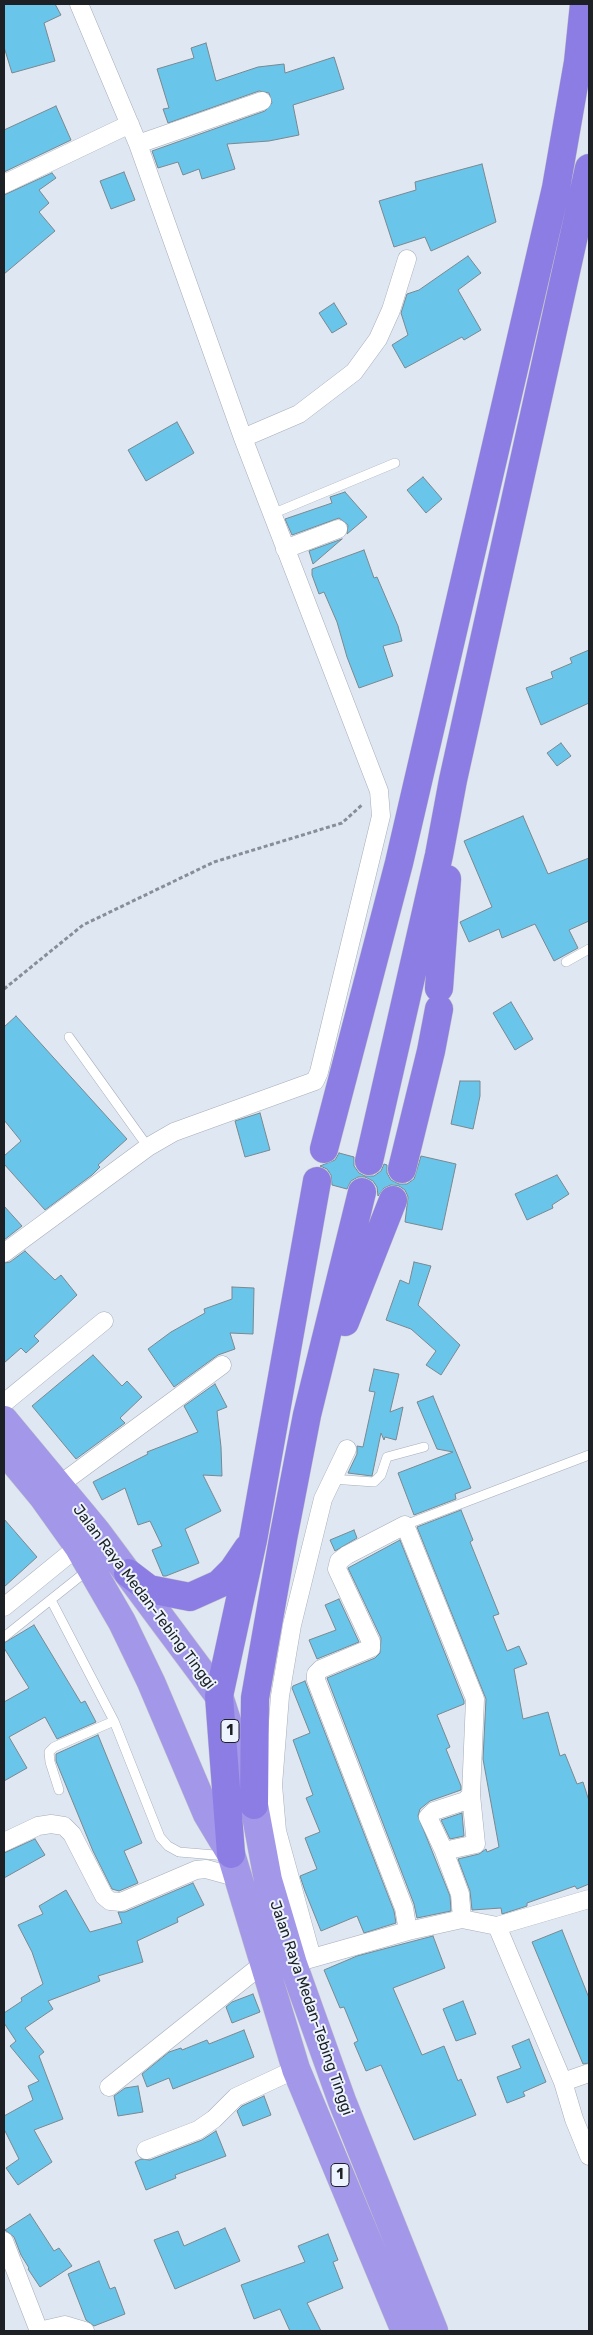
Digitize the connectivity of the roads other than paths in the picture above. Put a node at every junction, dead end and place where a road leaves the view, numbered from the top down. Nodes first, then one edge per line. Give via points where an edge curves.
1 (79, 4) edge
2 (584, 4) edge
3 (262, 101) dead end
4 (130, 124) junction
5 (138, 144) junction
6 (589, 168) edge
7 (4, 184) edge
8 (407, 260) dead end
9 (243, 438) junction
10 (395, 463) dead end
11 (272, 514) junction
12 (338, 529) dead end
13 (285, 549) junction
14 (453, 780) junction
15 (589, 949) edge
16 (566, 962) dead end
17 (69, 1037) dead end
18 (148, 1147) junction
19 (324, 1149) dead end
20 (369, 1161) dead end
21 (402, 1169) dead end
22 (317, 1181) dead end
23 (362, 1192) dead end
24 (393, 1200) dead end
25 (4, 1253) edge
26 (104, 1321) dead end
27 (222, 1365) dead end
28 (4, 1403) edge
29 (307, 1414) junction
30 (4, 1420) edge
31 (424, 1447) dead end
32 (347, 1449) dead end
33 (4, 1450) edge
34 (589, 1455) edge
35 (332, 1479) junction
36 (50, 1491) junction
37 (406, 1525) junction
38 (253, 1540) junction
39 (88, 1549) junction
40 (128, 1573) junction
41 (51, 1600) junction
42 (4, 1607) edge
43 (4, 1637) edge
44 (219, 1696) junction
45 (114, 1721) junction
46 (58, 1790) dead end
47 (471, 1795) junction
48 (254, 1805) junction
49 (4, 1842) edge
50 (444, 1851) junction
51 (234, 1863) junction
52 (589, 1899) edge
53 (462, 1919) junction
54 (497, 1926) junction
55 (408, 1931) junction
56 (302, 1961) junction
57 (264, 1963) junction
58 (296, 2069) junction
59 (589, 2073) edge
60 (563, 2082) junction
61 (109, 2087) dead end
62 (146, 2150) dead end
63 (589, 2156) edge
64 (4, 2240) edge
65 (39, 2331) edge
66 (85, 2331) edge
67 (405, 2331) edge
68 (434, 2331) edge

1 - 4 street
2 - 19 highway via 578,62 556,188 399,863
3 - 5 street
4 - 5 street
4 - 7 street
5 - 9 street
6 - 14 highway
8 - 9 street via 378,339 354,372 299,414
9 - 11 street
10 - 11 lane
11 - 13 street
12 - 13 street
13 - 18 street via 379,790 381,816 315,1081 174,1132
14 - 20 highway
14 - 21 highway via 439,999 431,1052
15 - 16 lane
17 - 18 lane
18 - 25 street
22 - 38 highway
23 - 29 highway
24 - 29 highway
26 - 28 street
27 - 36 street
29 - 48 highway via 255,1698
30 - 36 highway, Jalan Raya Medan-Tebing Tinggi / 1
31 - 35 lane via 387,1457 381,1475 374,1482
32 - 35 street
33 - 36 highway, Jalan Raya Medan-Tebing Tinggi / 1
34 - 37 lane
35 - 56 street via 323,1499 292,1625 280,1696 273,1785 277,1831
36 - 39 highway, Jalan Raya Medan-Tebing Tinggi / 1
37 - 47 street via 475,1699
37 - 55 street via 339,1561 337,1569 371,1648 321,1669 316,1680 404,1908
38 - 40 highway via 233,1570 219,1584 190,1597 149,1589
38 - 44 highway
39 - 40 highway, Jalan Raya Medan-Tebing Tinggi / 1
39 - 41 lane
39 - 42 street
39 - 51 highway, Jalan Raya Medan-Tebing Tinggi / 1 via 151,1682 207,1814
40 - 44 highway, Jalan Raya Medan-Tebing Tinggi / 1
41 - 43 lane
41 - 45 lane
44 - 48 highway, Jalan Raya Medan-Tebing Tinggi / 1
44 - 51 highway
45 - 46 lane via 49,1752
45 - 51 lane via 160,1837 179,1852
47 - 50 street via 476,1844
47 - 50 street via 465,1801 428,1816
48 - 56 highway, Jalan Raya Medan-Tebing Tinggi / 1 via 268,1880
49 - 51 street via 38,1826 64,1826 72,1834 104,1896 110,1901 121,1902 196,1870
50 - 53 street via 460,1894
51 - 57 highway, Jalan Raya Medan-Tebing Tinggi / 1
52 - 54 street
53 - 54 street
53 - 55 street
54 - 60 street
55 - 56 street
56 - 68 highway, Jalan Raya Medan-Tebing Tinggi / 1 via 342,2101
57 - 58 highway, Jalan Raya Medan-Tebing Tinggi / 1
57 - 61 street
58 - 62 street via 236,2096 198,2130
58 - 67 highway, Jalan Raya Medan-Tebing Tinggi / 1
59 - 60 street
60 - 63 street
64 - 65 street
65 - 66 street via 65,2325

